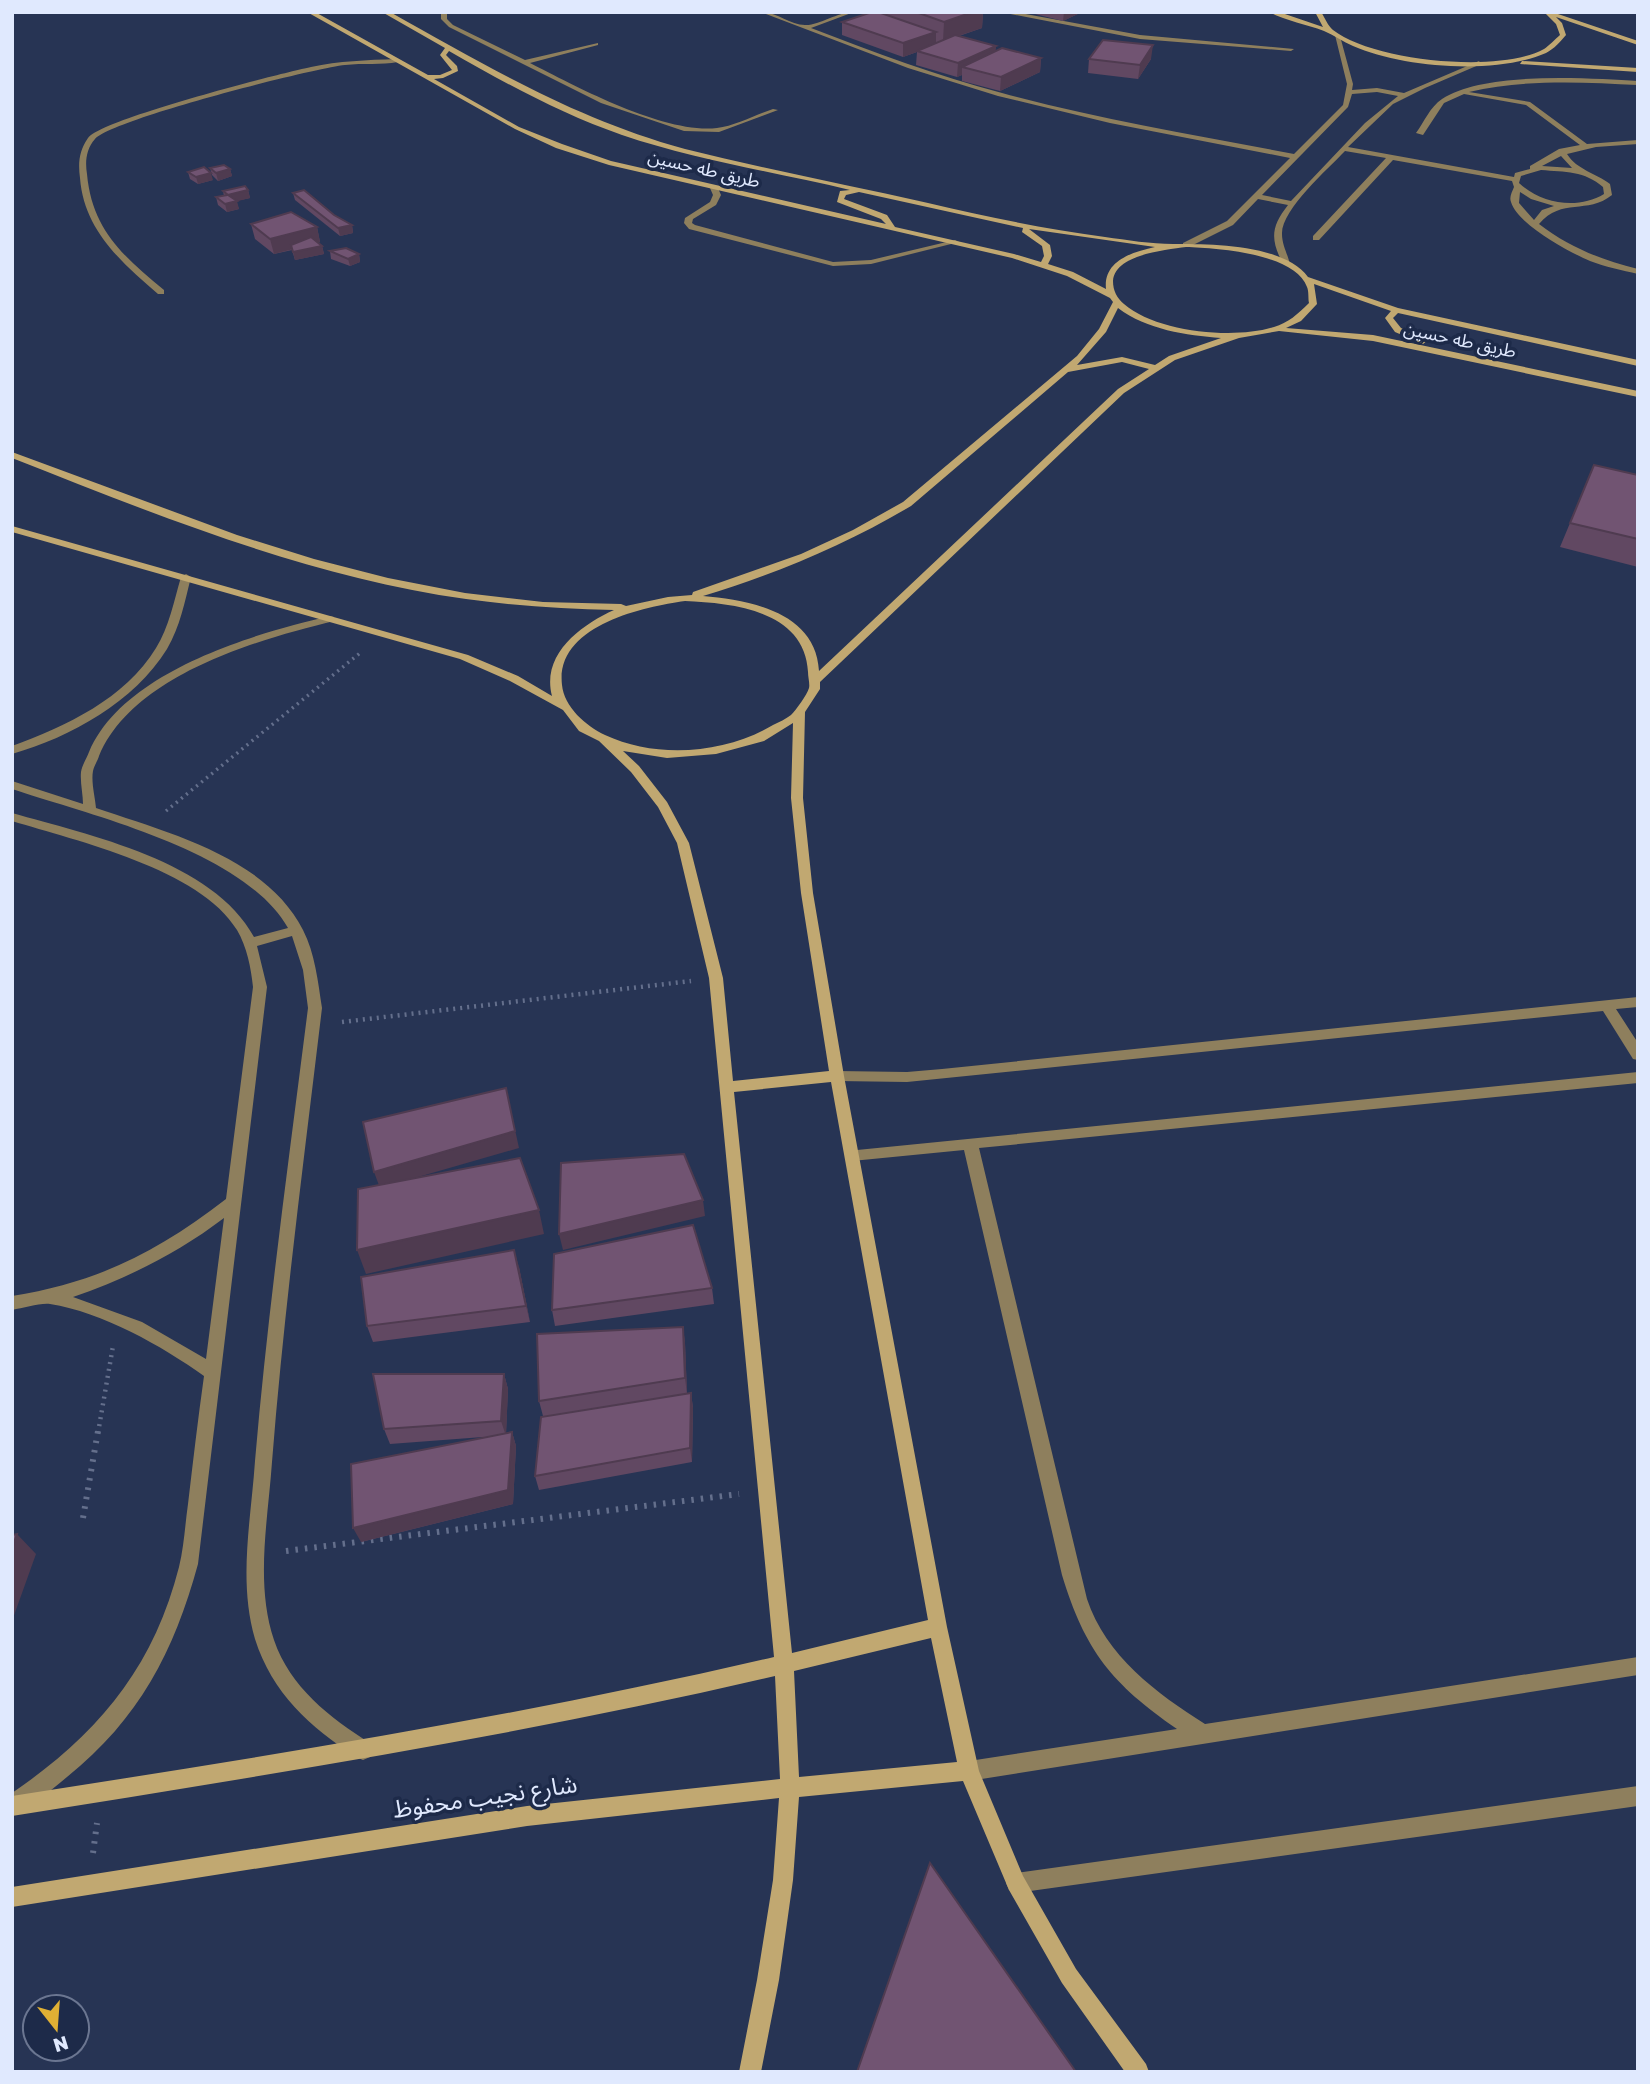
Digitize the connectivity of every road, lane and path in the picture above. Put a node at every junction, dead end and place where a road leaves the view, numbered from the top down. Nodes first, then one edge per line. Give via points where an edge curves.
1 (310, 12) edge
2 (385, 12) edge
3 (444, 12) edge
4 (764, 12) edge
5 (851, 12) edge
6 (1003, 12) edge
7 (1272, 12) edge
8 (1318, 12) edge
9 (1547, 12) edge
10 (804, 28) junction
11 (1328, 30) junction
12 (1337, 36) junction
13 (1638, 43) edge
14 (596, 44) dead end
15 (449, 47) junction
16 (1290, 49) dead end
17 (396, 61) junction
18 (523, 63) junction
19 (1496, 63) junction
20 (1479, 64) junction
21 (1638, 70) edge
22 (423, 76) junction
23 (1638, 83) edge
24 (1519, 84) junction
25 (1349, 92) junction
26 (1462, 93) junction
27 (1405, 95) junction
28 (1528, 103) junction
29 (775, 110) dead end
30 (1420, 133) dead end
31 (1638, 142) edge
32 (1584, 145) junction
33 (1345, 149) junction
34 (1562, 151) junction
35 (1296, 157) junction
36 (1391, 157) junction
37 (1531, 169) junction
38 (1575, 170) junction
39 (1517, 183) junction
40 (714, 188) junction
41 (864, 191) junction
42 (1257, 196) junction
43 (1292, 203) junction
44 (1566, 204) junction
45 (1535, 223) junction
46 (1018, 226) junction
47 (893, 229) junction
48 (1316, 238) dead end
49 (955, 242) junction
50 (1186, 245) junction
51 (1169, 246) junction
52 (1287, 264) junction
53 (1043, 265) junction
54 (1638, 272) edge
55 (1307, 279) junction
56 (160, 292) dead end
57 (1115, 299) junction
58 (1396, 310) junction
59 (1273, 330) junction
60 (1238, 335) junction
61 (1449, 353) junction
62 (1638, 363) edge
63 (1153, 368) junction
64 (1064, 372) junction
65 (1638, 394) edge
66 (12, 455) edge
67 (12, 529) edge
68 (186, 577) junction
69 (685, 598) junction
70 (632, 607) junction
71 (330, 619) junction
72 (383, 634) junction
73 (816, 680) junction
74 (128, 688) junction
75 (146, 695) junction
76 (563, 708) junction
77 (799, 712) junction
78 (604, 740) junction
79 (12, 750) edge
80 (12, 785) edge
81 (90, 810) junction
82 (12, 817) edge
83 (144, 829) junction
84 (297, 930) junction
85 (250, 943) junction
86 (716, 978) junction
87 (1638, 1002) edge
88 (1606, 1005) junction
89 (313, 1026) junction
90 (1638, 1055) edge
91 (837, 1076) junction
92 (1638, 1077) edge
93 (727, 1087) junction
94 (970, 1143) junction
95 (852, 1155) junction
96 (233, 1202) junction
97 (51, 1298) junction
98 (12, 1303) edge
99 (118, 1318) junction
100 (212, 1373) junction
101 (768, 1490) junction
102 (83, 1518) dead end
103 (255, 1555) junction
104 (939, 1627) junction
105 (784, 1665) junction
106 (1638, 1666) edge
107 (1203, 1734) junction
108 (363, 1750) junction
109 (969, 1771) junction
110 (790, 1787) junction
111 (101, 1792) junction
112 (1638, 1796) edge
113 (12, 1805) edge
114 (1016, 1883) junction
115 (89, 1885) junction
116 (12, 1897) edge
117 (750, 2072) edge
118 (1138, 2072) edge

1 - 17 street, طريق طه حسين
2 - 15 street, طريق طه حسين
3 - 18 street via 451,26
4 - 10 street
5 - 10 street
6 - 16 street via 1139,37
7 - 11 street
8 - 11 street
9 - 13 street
9 - 19 street via 1562,29 1556,46
10 - 35 street via 934,76 1001,95
11 - 12 street
12 - 20 street via 1409,59
12 - 25 street via 1349,74
14 - 18 street
15 - 22 street via 443,55 455,71 442,77
15 - 41 street, طريق طه حسين via 599,124 670,146
17 - 22 street, طريق طه حسين
17 - 56 street via 312,69 132,118 93,136 83,150 82,165 91,213 110,245
18 - 29 street via 603,103 686,130 719,130
19 - 20 street
19 - 21 street
20 - 27 street
22 - 40 street, طريق طه حسين via 559,146
23 - 24 street
24 - 26 street
24 - 28 street
25 - 27 street
25 - 35 street via 1346,106
26 - 28 street
26 - 30 street via 1443,101
27 - 33 street via 1383,109
28 - 32 street
31 - 32 street
32 - 34 street
33 - 36 street
33 - 43 street
34 - 37 street
34 - 38 street
35 - 42 street
36 - 39 street
36 - 48 street
37 - 38 street
37 - 39 street via 1518,175
38 - 44 street via 1602,181 1608,195 1597,201
39 - 44 street via 1542,200
39 - 45 street via 1515,205
40 - 47 street, طريق طه حسين
40 - 49 street via 713,203 689,218 692,227 821,262 871,262
41 - 46 street, طريق طه حسين
41 - 47 street via 843,193 840,200 884,217
42 - 43 street
42 - 50 street via 1230,223
43 - 52 street via 1278,230
44 - 45 street via 1545,212
45 - 54 street via 1594,260
46 - 51 street, طريق طه حسين
46 - 53 street via 1046,245 1048,256
47 - 49 street, طريق طه حسين
49 - 53 street, طريق طه حسين
50 - 51 street, طريق طه حسين
50 - 52 street, طريق طه حسين via 1240,249
51 - 57 street via 1139,253 1118,265 1108,280
52 - 55 street, طريق طه حسين
53 - 57 street, طريق طه حسين
55 - 58 street, طريق طه حسين
55 - 59 street via 1314,296 1308,312
57 - 60 street, طريق طه حسين via 1141,318 1166,327
57 - 64 street via 1093,344
58 - 61 street via 1388,318 1393,326
58 - 62 street, طريق طه حسين
59 - 60 street
59 - 61 street, طريق طه حسين via 1362,336
60 - 63 street via 1192,349
61 - 65 street, طريق طه حسين
63 - 64 street via 1115,359
63 - 73 street via 1121,391
64 - 69 street via 907,504 878,522 809,556
66 - 70 street via 182,519 376,579 499,602
67 - 68 street
68 - 71 street
68 - 74 street via 162,648
69 - 70 street
69 - 73 street via 737,602 781,619 810,646
70 - 76 street via 589,627 561,657 555,674
71 - 72 street
71 - 75 street via 225,650
72 - 76 street via 502,671
72 - 83 path
73 - 77 street
74 - 75 street
74 - 79 street via 80,720
75 - 81 street via 109,726 88,760 84,785
76 - 78 street via 572,720
77 - 78 street via 761,738 709,753 653,754
77 - 91 street via 800,844
78 - 86 street via 663,805 683,843
80 - 81 street
81 - 83 street
82 - 85 street via 181,876 222,905
83 - 84 street via 244,873 265,889
84 - 85 street
84 - 89 street via 313,980
85 - 96 street via 260,987 259,1012
86 - 89 path
86 - 93 street
87 - 88 street
88 - 90 street
88 - 91 street via 943,1074
89 - 103 street via 270,1384
91 - 93 street
91 - 95 street
92 - 94 street
93 - 101 street
94 - 95 street
94 - 107 street via 1071,1575 1087,1623 1116,1667 1156,1705
95 - 104 street
96 - 97 street via 150,1259
96 - 100 street
97 - 98 street
97 - 99 street
99 - 100 street
99 - 102 path
100 - 113 street via 189,1564 162,1647 137,1689 82,1754
101 - 103 path
101 - 105 street
103 - 108 street via 258,1623 268,1655 306,1710
104 - 105 street
104 - 109 street
105 - 108 street
105 - 110 street
106 - 107 street
107 - 109 street
108 - 111 street
109 - 110 street, شارع نجيب محفوظ
109 - 114 street
110 - 115 street, شارع نجيب محفوظ via 527,1816
110 - 117 street via 783,1880
111 - 113 street
111 - 115 path
112 - 114 street
114 - 118 street via 1069,1976
115 - 116 street, شارع نجيب محفوظ

